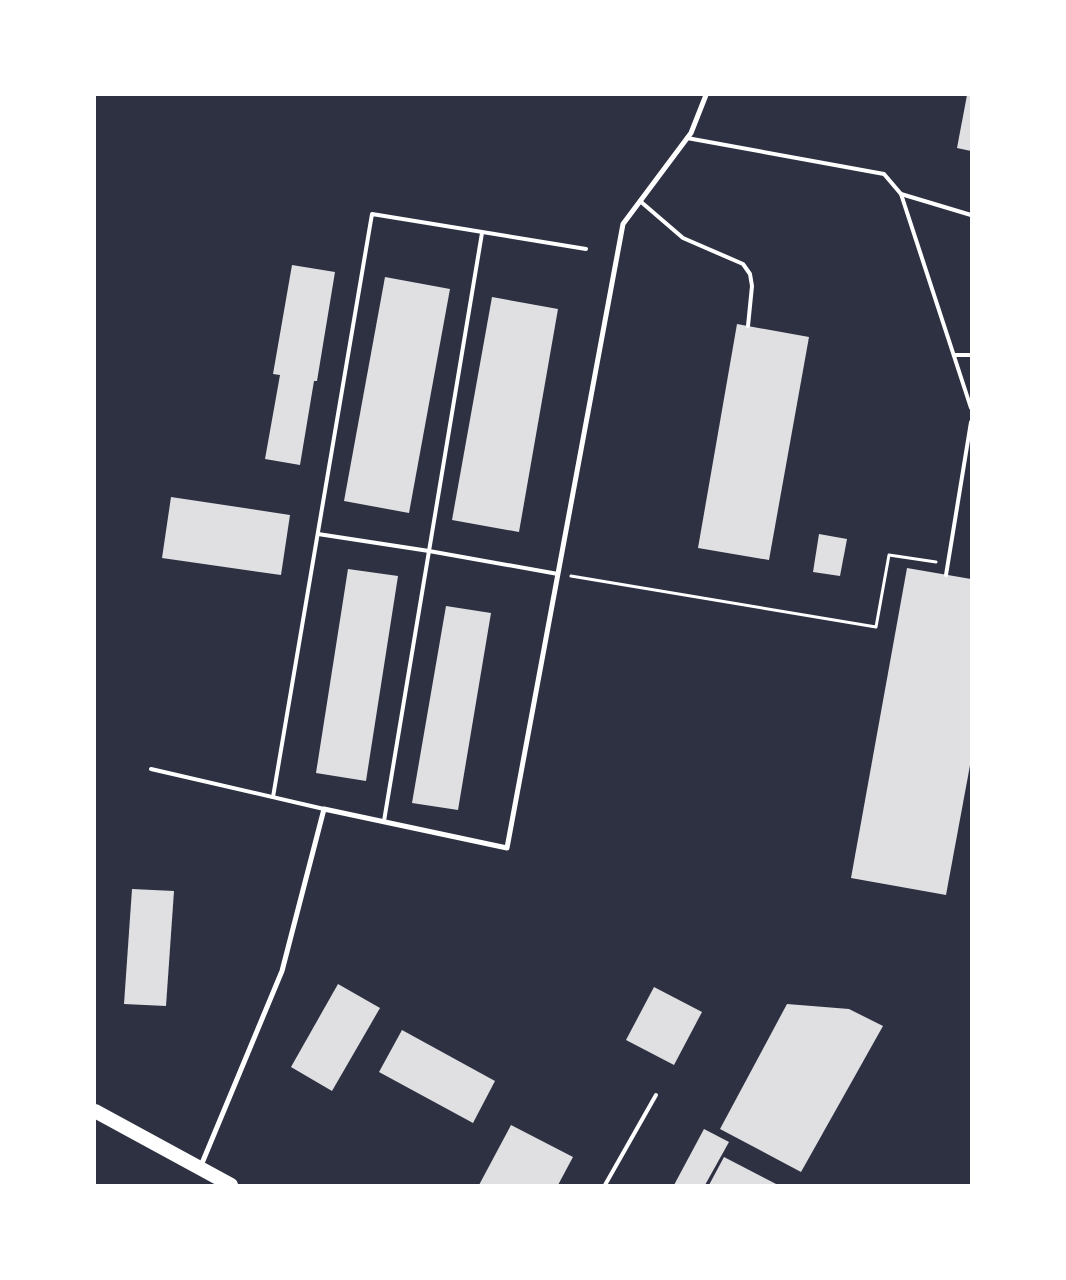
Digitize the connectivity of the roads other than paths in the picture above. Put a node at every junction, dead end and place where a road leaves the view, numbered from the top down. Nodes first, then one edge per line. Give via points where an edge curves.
1 (706, 95) edge
2 (686, 138) junction
3 (901, 194) junction
4 (640, 201) junction
5 (971, 215) edge
6 (482, 233) junction
7 (586, 249) dead end
8 (748, 326) dead end
9 (954, 355) junction
10 (971, 355) edge
11 (971, 408) edge
12 (971, 422) edge
13 (318, 534) junction
14 (429, 551) junction
15 (558, 574) junction
16 (946, 575) dead end
17 (151, 769) dead end
18 (273, 797) junction
19 (324, 809) junction
20 (384, 821) junction
21 (656, 1095) dead end
22 (95, 1111) edge
23 (200, 1168) junction
24 (231, 1185) edge
25 (605, 1185) edge

1 - 2 street
2 - 3 lane via 884,174
2 - 4 street
3 - 5 lane
3 - 9 lane
4 - 8 lane via 682,238 743,264 750,274 752,286
4 - 15 street via 623,224
6 - 7 lane
6 - 13 lane via 372,214
6 - 14 lane
9 - 10 lane
9 - 11 lane
12 - 16 lane
13 - 14 lane
13 - 18 lane
14 - 15 lane
14 - 20 lane
15 - 20 street via 507,848
17 - 18 lane
18 - 19 lane
19 - 20 street
19 - 23 street via 282,971
21 - 25 lane
22 - 23 highway
23 - 24 highway

